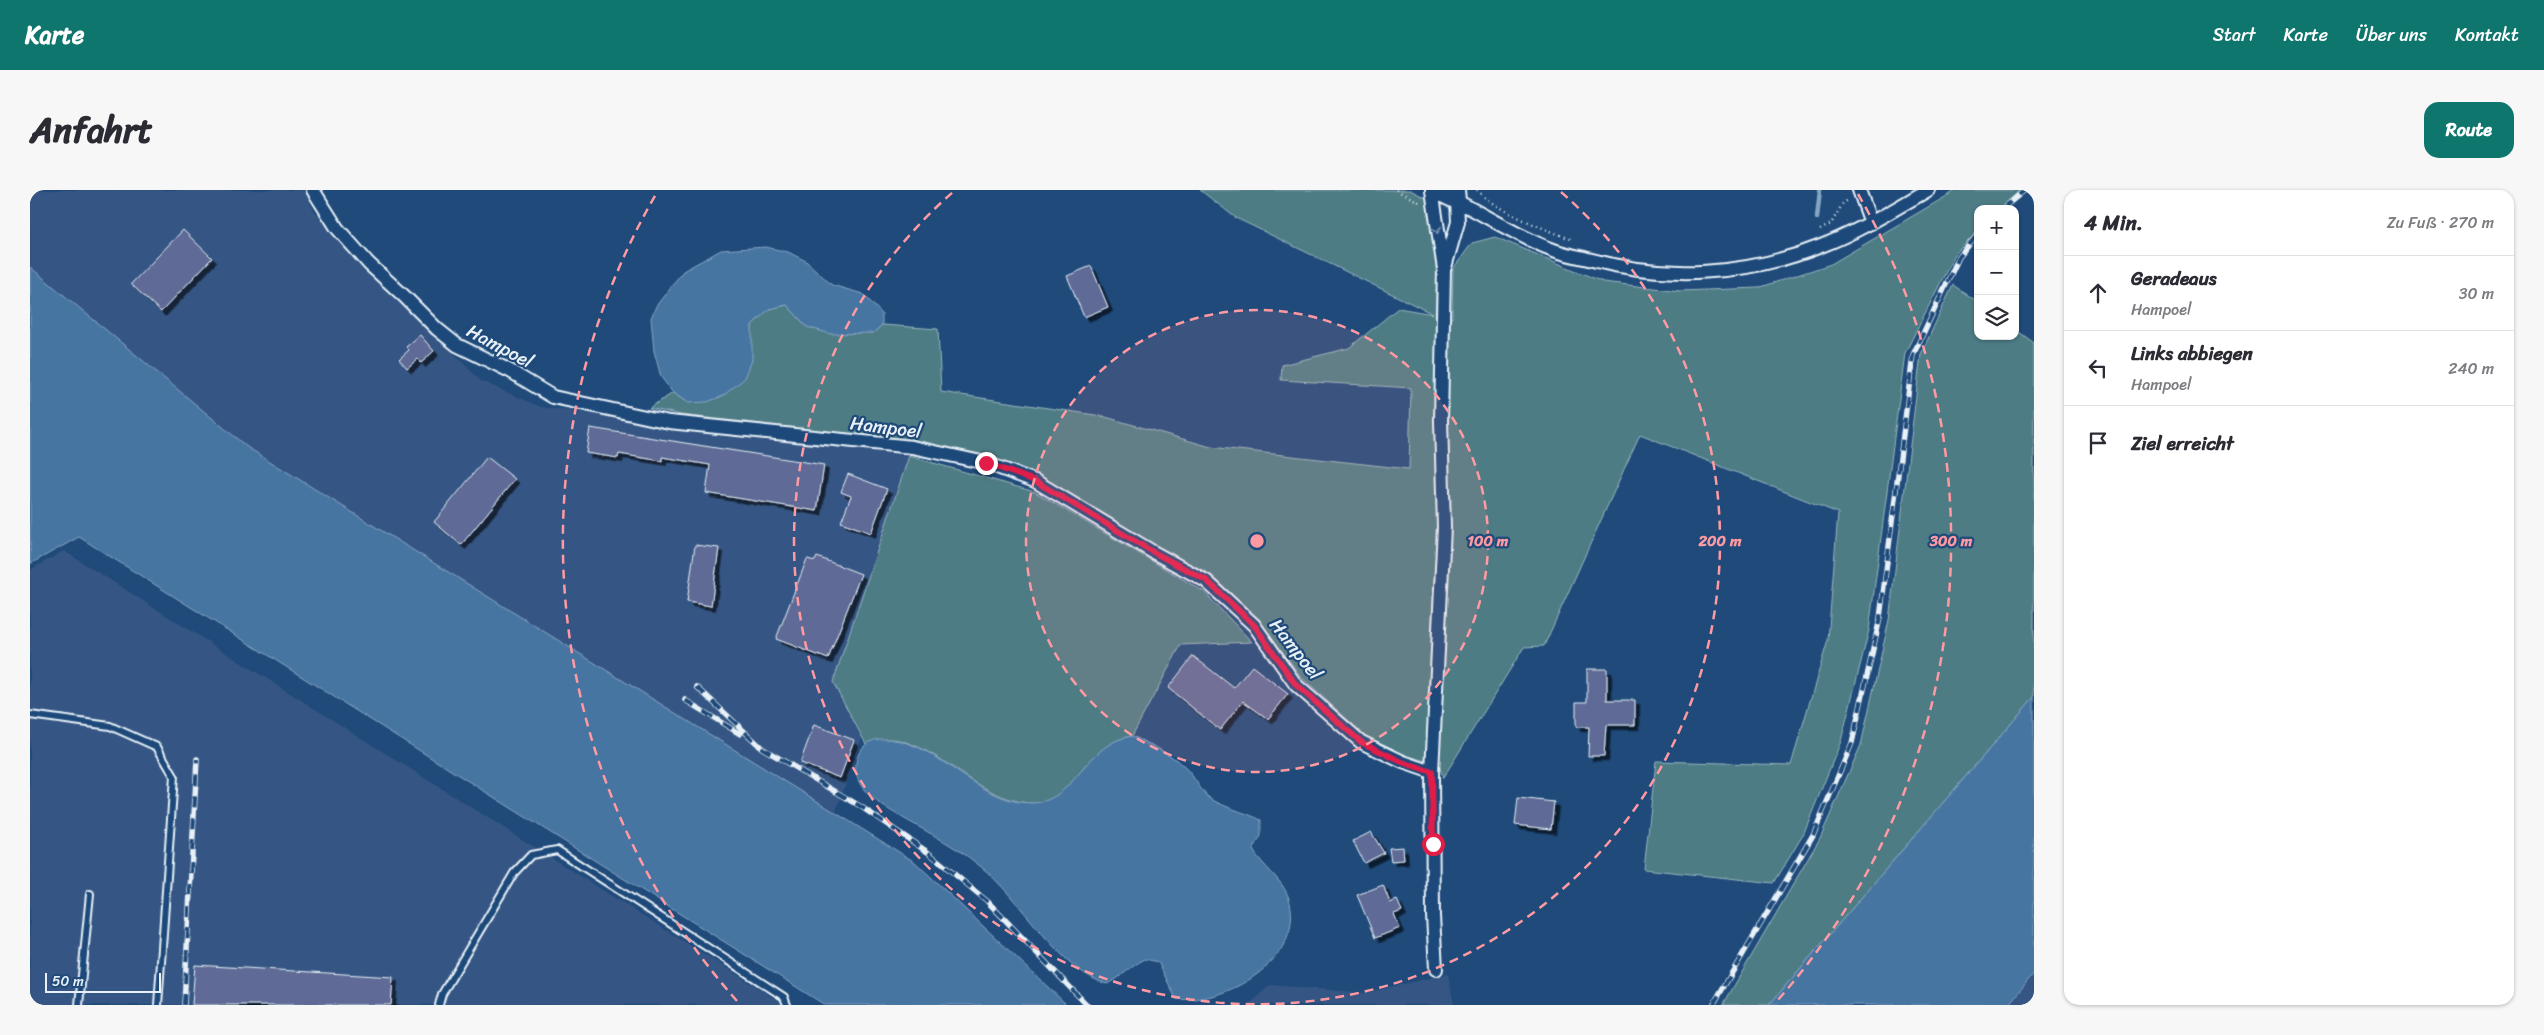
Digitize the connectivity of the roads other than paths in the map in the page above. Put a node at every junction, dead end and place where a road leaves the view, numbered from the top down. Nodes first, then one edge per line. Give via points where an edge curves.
1 (313, 190) edge
2 (1433, 190) edge
3 (1928, 190) edge
4 (1859, 192) edge
5 (1457, 196) edge
6 (1871, 223) junction
7 (1444, 269) junction
8 (30, 715) edge
9 (1432, 772) junction
10 (90, 894) dead end
11 (1436, 969) dead end
12 (79, 1005) edge
13 (158, 1005) edge
14 (439, 1005) edge
15 (788, 1005) edge

1 - 9 street, Hampoel via 337,228 369,264 437,329 457,345 553,397 669,422 912,447 986,463 1035,481 1206,580 1254,625 1296,685 1361,742
2 - 5 street
2 -> 7 street
3 - 6 street
4 - 6 street
5 - 6 street via 1551,250 1617,267 1675,274 1733,270 1771,263 1821,246
5 - 7 street via 1458,222
7 - 9 street via 1441,421 1444,528
8 - 13 lane via 110,726 157,747 174,776
9 - 11 street
10 - 12 lane
14 - 15 lane via 442,994 514,873 531,855 557,850 784,997

